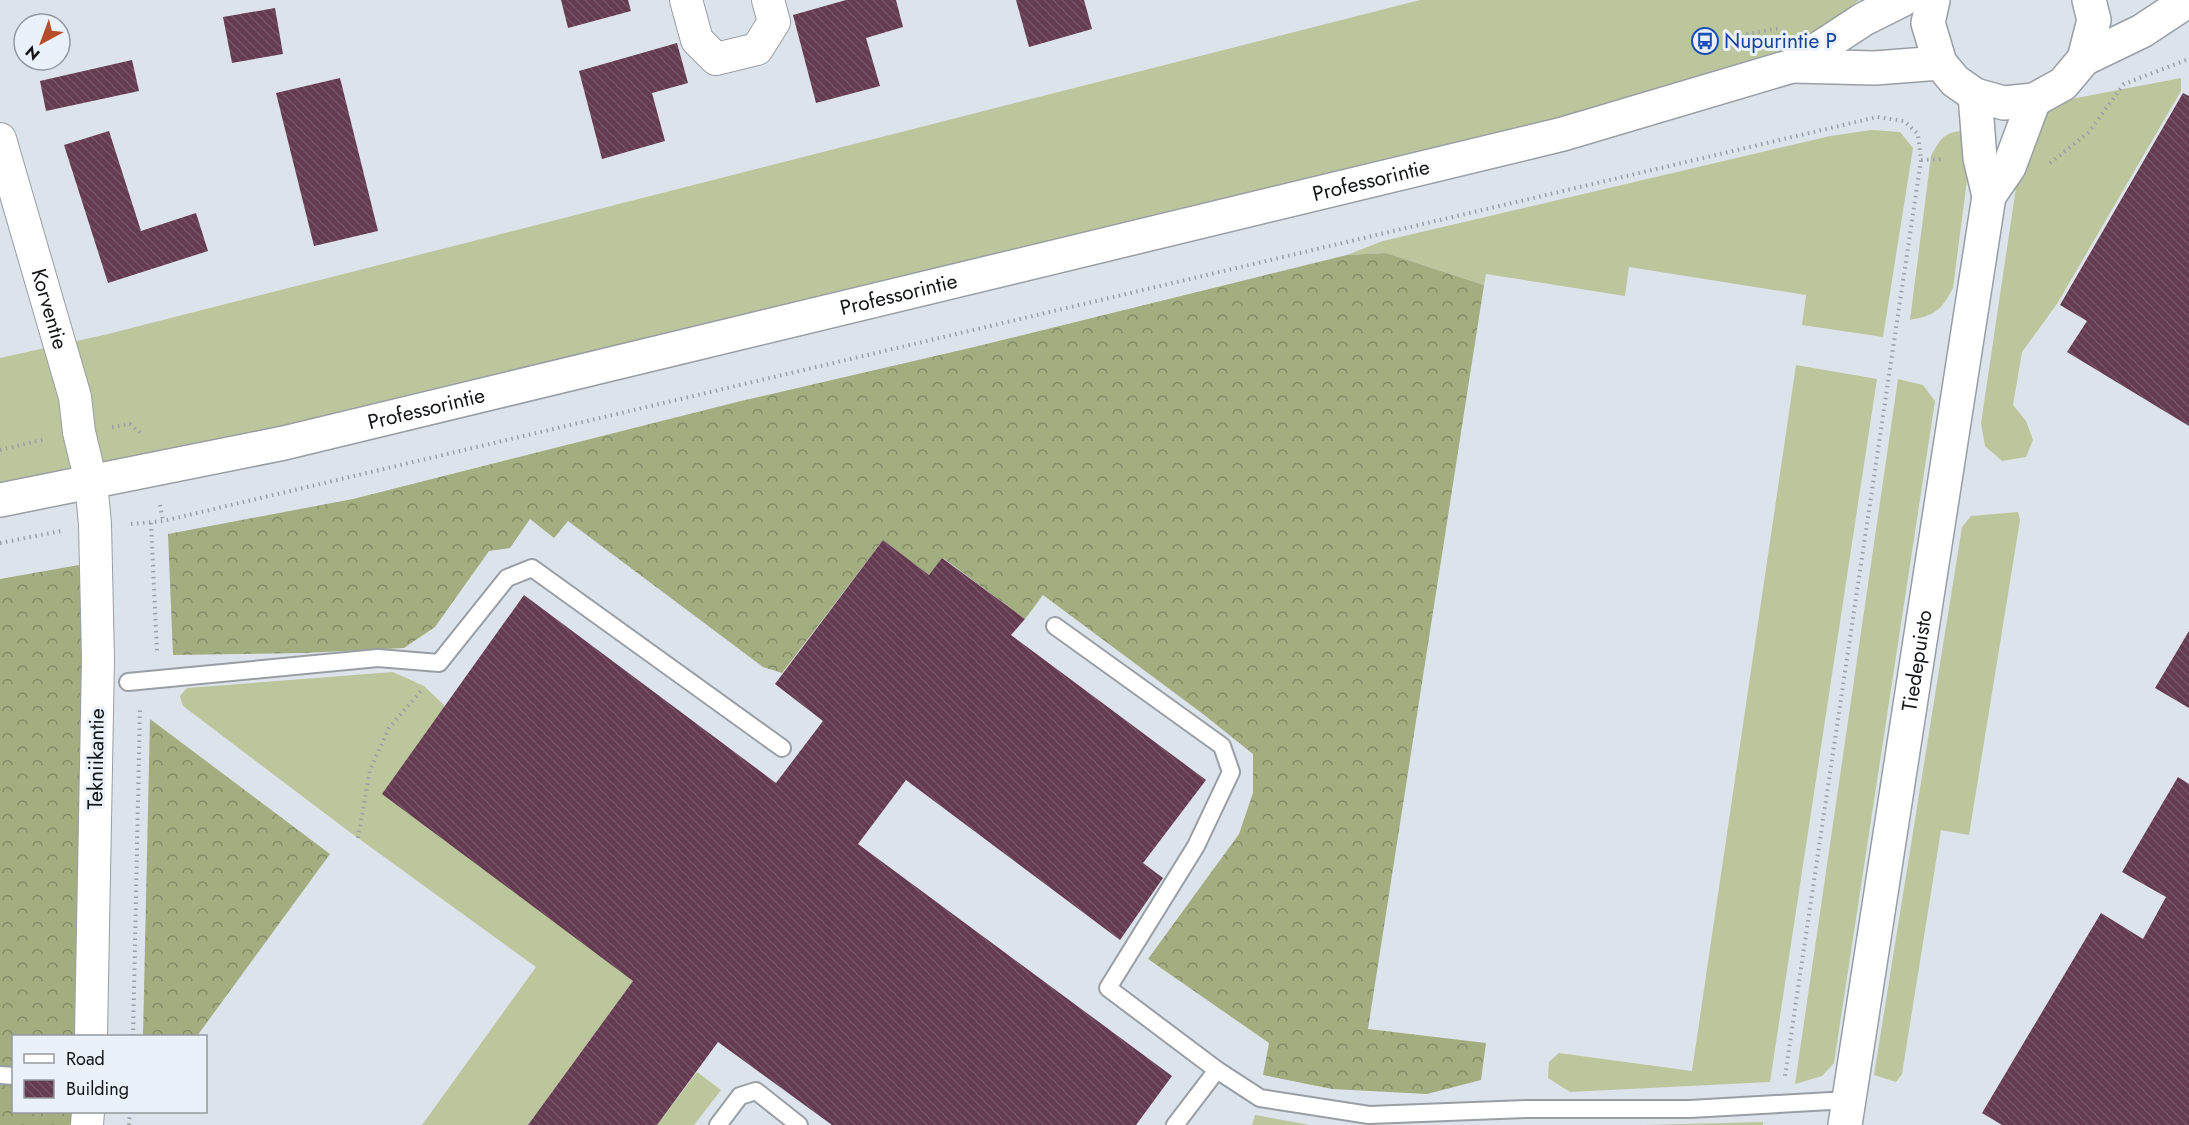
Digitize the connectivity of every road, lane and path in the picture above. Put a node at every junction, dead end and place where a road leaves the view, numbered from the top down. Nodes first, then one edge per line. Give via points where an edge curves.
1 (686, 0) edge
2 (768, 0) edge
3 (1902, 0) edge
4 (1933, 0) edge
5 (2089, 0) edge
6 (2188, 0) edge
7 (1789, 26) dead end
8 (1706, 42) dead end
9 (2084, 59) junction
10 (1940, 63) junction
11 (1792, 66) junction
12 (1976, 95) junction
13 (2034, 100) junction
14 (0, 139) edge
15 (1989, 196) junction
16 (91, 482) junction
17 (0, 500) edge
18 (95, 524) junction
19 (151, 524) junction
20 (0, 543) edge
21 (1055, 626) dead end
22 (439, 663) junction
23 (151, 680) junction
24 (128, 682) dead end
25 (782, 748) dead end
26 (358, 838) dead end
27 (92, 1035) edge
28 (133, 1035) edge
29 (1217, 1070) junction
30 (1780, 1104) junction
31 (1846, 1113) edge
32 (718, 1125) edge
33 (799, 1125) edge
34 (1175, 1125) edge

1 - 2 street via 697,40 716,58 757,49 774,22
3 - 11 main road, Professorintie via 1864,19
4 - 10 main road via 1928,23
5 - 9 main road via 2094,20
6 - 9 main road via 2142,32
7 - 8 path
9 - 13 main road via 2063,84
10 - 11 main road, Professorintie via 1875,68
10 - 12 main road via 1955,81
11 - 16 main road, Professorintie via 1563,134 284,443
12 - 13 main road via 2004,103
12 - 15 main road, Tiedepuisto via 1980,158
13 - 15 main road, Tiedepuisto via 2009,167
14 - 16 street, Korventie via 75,397
15 - 31 main road, Tiedepuisto
16 - 17 main road, Professorintie
16 - 18 street, Tekniikantie
18 - 19 path
18 - 20 path
18 - 27 street, Tekniikantie via 98,659
19 - 23 path via 157,659
19 - 30 path via 1877,117 1904,121 1918,134 1921,160
21 - 29 lane via 1222,746 1231,771 1201,835 1108,988
22 - 23 lane via 378,658
22 - 25 lane via 507,578 532,568
22 - 26 path via 413,702 389,728 370,770
23 - 24 lane
23 - 28 path via 141,692
29 - 30 lane via 1260,1098 1369,1115
29 - 34 lane
30 - 31 lane
32 - 33 lane via 740,1096 756,1091

